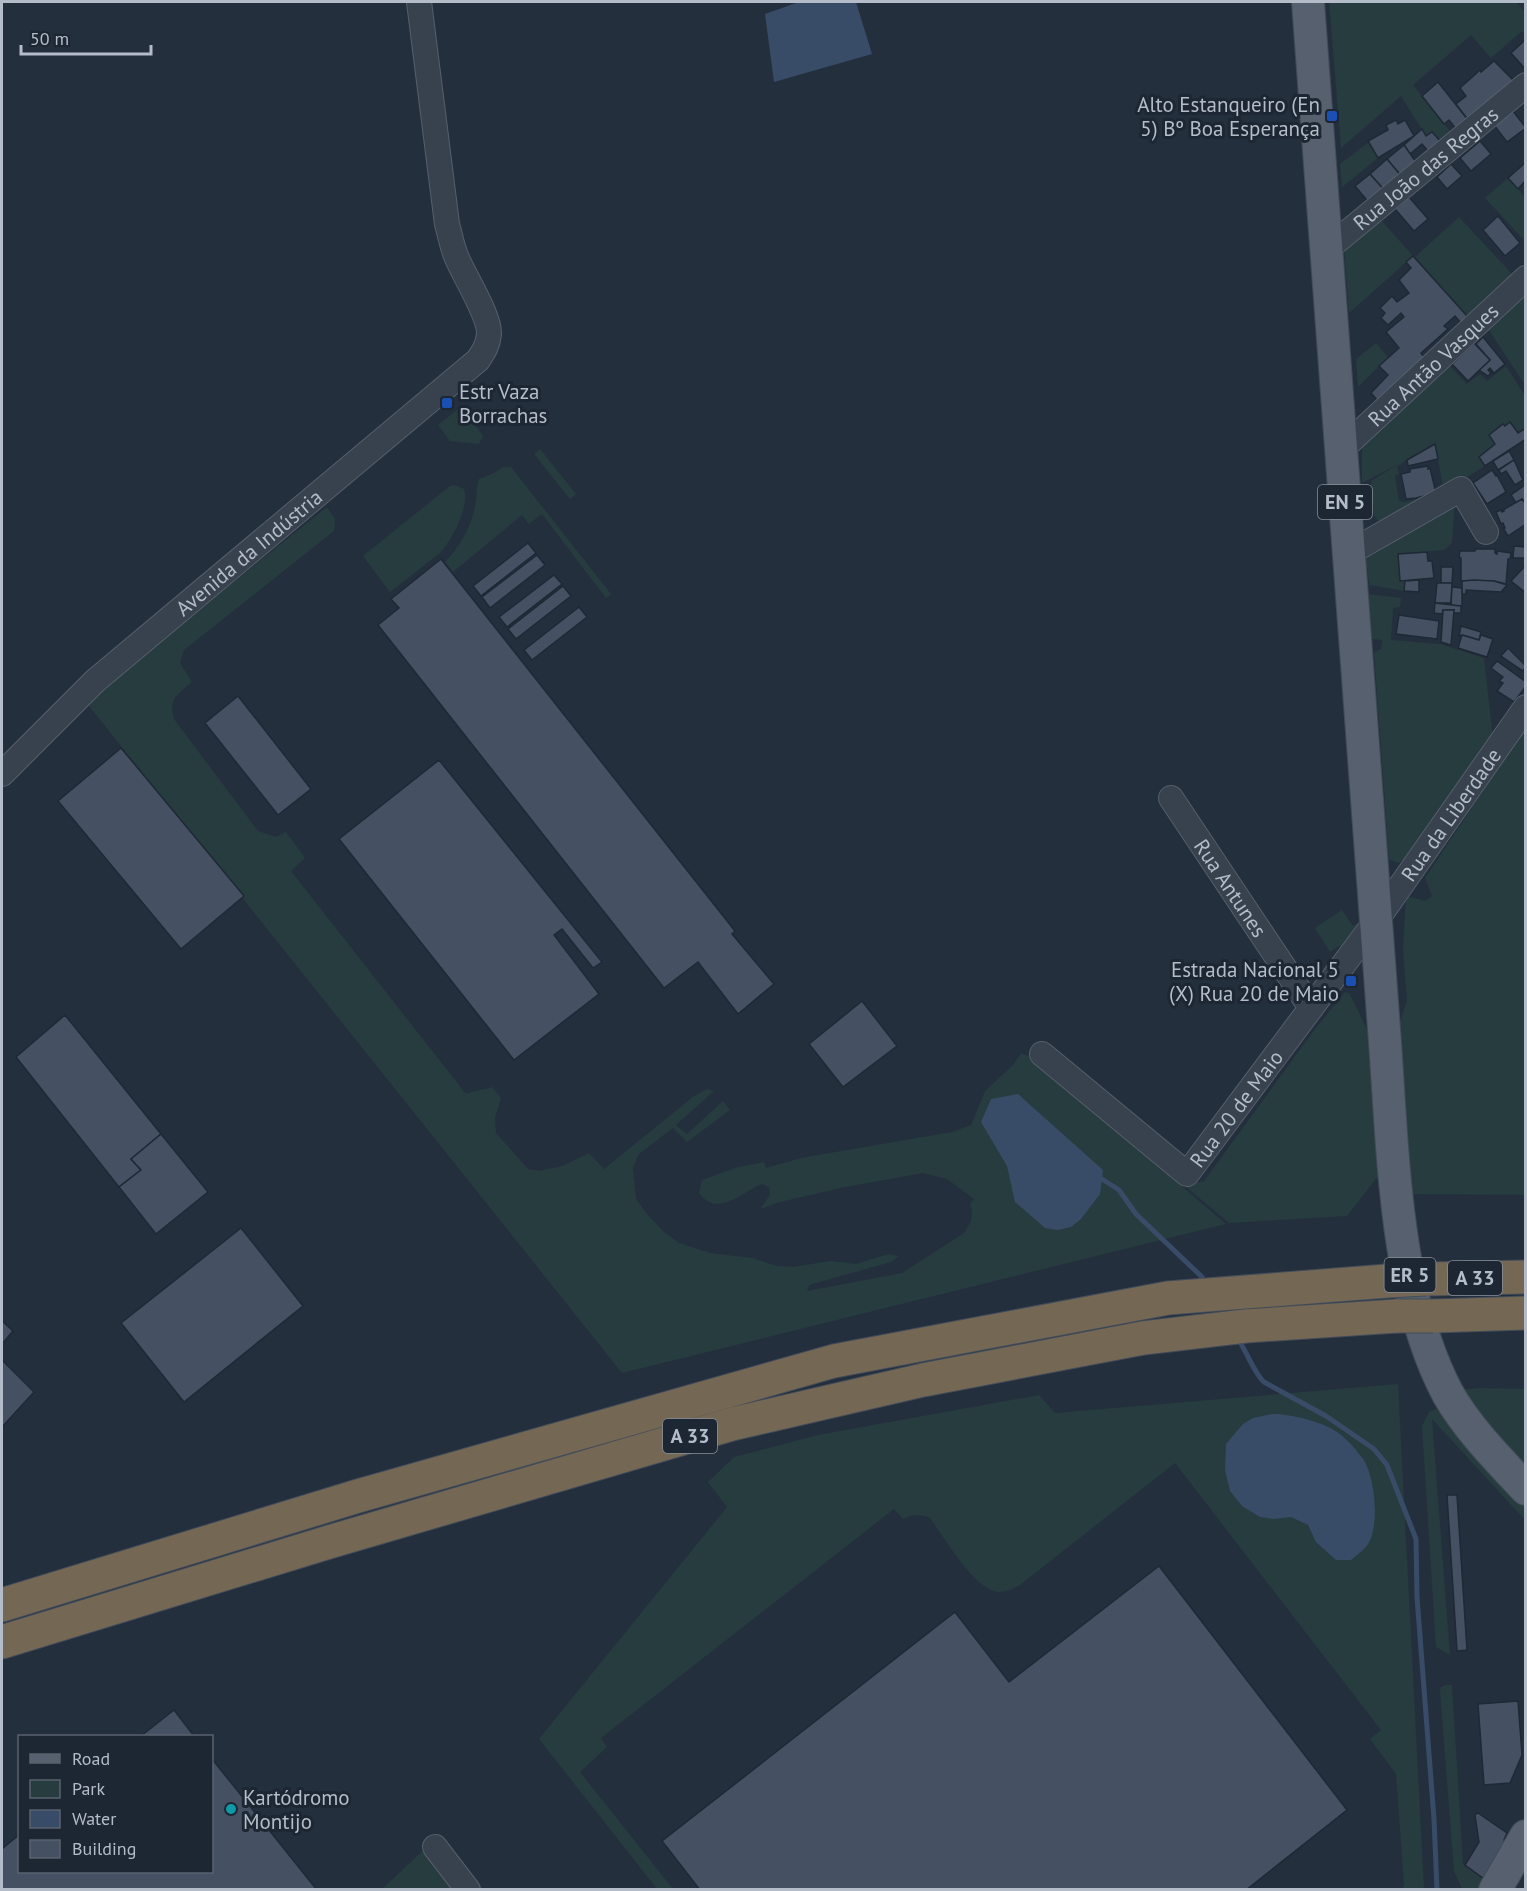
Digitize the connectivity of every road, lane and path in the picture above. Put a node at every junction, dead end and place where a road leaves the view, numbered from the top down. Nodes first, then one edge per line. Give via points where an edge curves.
1 (419, 2) edge
2 (1308, 2) edge
3 (1526, 85) edge
4 (1326, 250) junction
5 (1526, 278) edge
6 (1341, 449) junction
7 (1486, 532) dead end
8 (1349, 553) junction
9 (1526, 707) edge
10 (2, 774) edge
11 (1171, 798) dead end
12 (1377, 921) junction
13 (1311, 1008) junction
14 (1042, 1054) dead end
15 (1526, 1277) edge
16 (1526, 1313) edge
17 (1526, 1489) edge
18 (2, 1605) edge
19 (2, 1642) edge
20 (1526, 1836) edge
21 (435, 1847) dead end
22 (1526, 1854) edge
23 (468, 1890) edge
24 (1495, 1890) edge
25 (1503, 1890) edge

1 - 10 street, Avenida da Indústria via 447,224 469,286 485,314 487,347 478,360 95,681
2 - 4 main road, EN 5
3 - 4 street, Rua João das Regras
4 - 6 main road, EN 5
5 - 6 street, Rua Antão Vasques
6 - 8 main road, EN 5
7 - 8 street via 1461,489
8 - 12 main road, EN 5
9 - 12 street, Rua da Liberdade
11 - 13 street, Rua Antunes
12 - 13 street, Rua 20 de Maio
12 - 17 main road, ER 5 via 1397,1189 1419,1319 1437,1372 1452,1401 1473,1431
13 - 14 street, Rua 20 de Maio via 1187,1174
15 - 18 highway, A 33, bridge via 1387,1281 1168,1298 834,1361 358,1496
16 - 19 highway, A 33, bridge via 1397,1316 1235,1327 1143,1338 923,1380 732,1424
20 - 24 main road
21 - 23 street
22 - 25 main road

